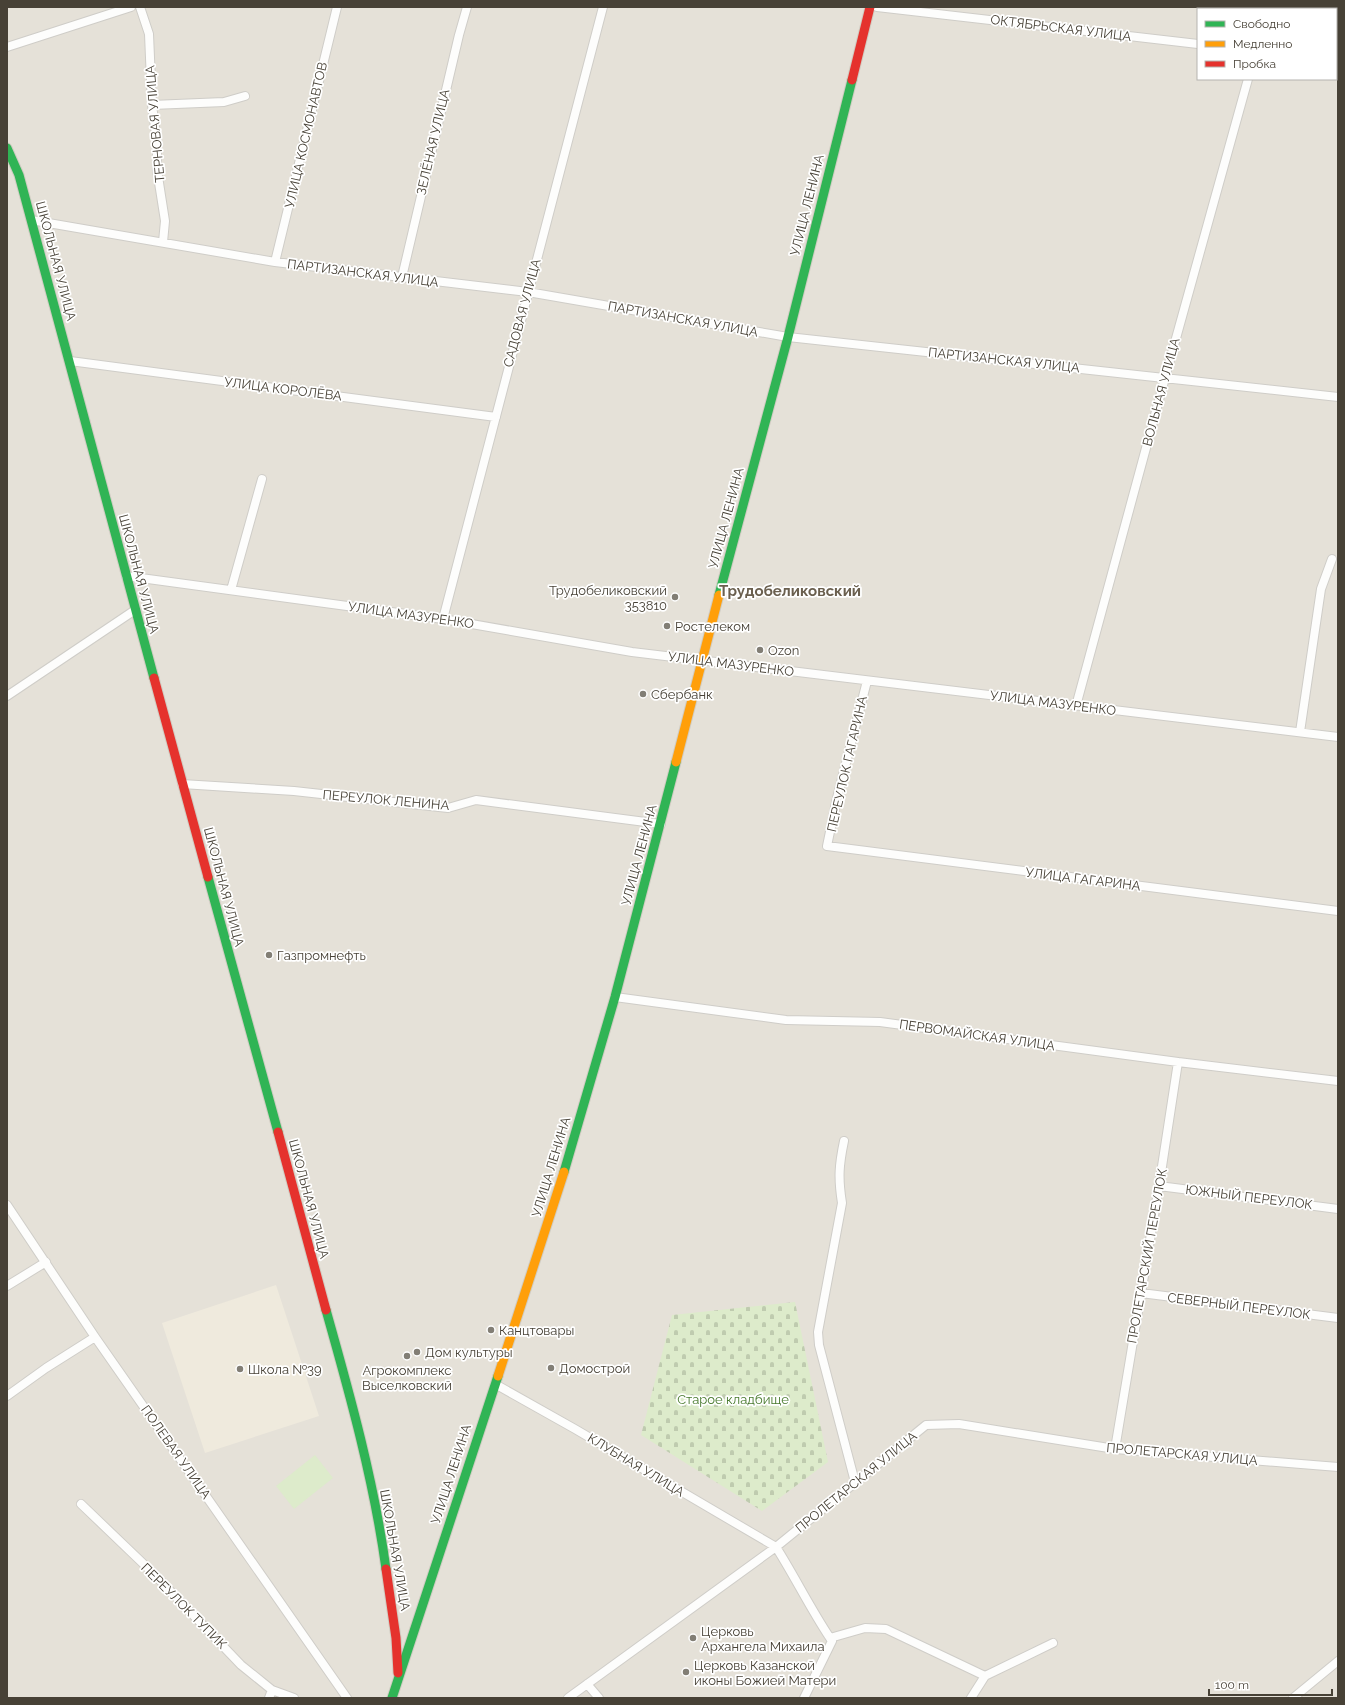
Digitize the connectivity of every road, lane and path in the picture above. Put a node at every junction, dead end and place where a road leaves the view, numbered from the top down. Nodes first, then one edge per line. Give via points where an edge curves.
1 (131, 7) edge
2 (140, 7) edge
3 (337, 7) edge
4 (467, 7) edge
5 (603, 7) edge
6 (870, 7) edge
7 (877, 7) edge
8 (1197, 44) edge
9 (7, 47) edge
10 (1248, 80) edge
11 (245, 96) dead end
12 (152, 105) junction
13 (7, 148) edge
14 (31, 220) junction
15 (163, 242) junction
16 (275, 262) junction
17 (402, 277) junction
18 (528, 292) junction
19 (788, 337) junction
20 (70, 361) junction
21 (1165, 378) junction
22 (1338, 397) edge
23 (496, 417) junction
24 (262, 479) dead end
25 (1332, 559) dead end
26 (126, 576) junction
27 (231, 590) junction
28 (134, 610) junction
29 (443, 619) junction
30 (702, 660) junction
31 (867, 681) junction
32 (7, 696) edge
33 (1076, 706) junction
34 (1300, 732) junction
35 (1338, 737) edge
36 (182, 784) junction
37 (661, 824) junction
38 (827, 846) joint
39 (1338, 911) edge
40 (615, 996) junction
41 (1178, 1062) junction
42 (1338, 1081) edge
43 (844, 1141) dead end
44 (1159, 1186) junction
45 (7, 1205) edge
46 (1338, 1209) edge
47 (46, 1262) junction
48 (7, 1286) edge
49 (1141, 1293) junction
50 (1338, 1318) edge
51 (95, 1337) junction
52 (495, 1384) junction
53 (7, 1396) edge
54 (1115, 1449) junction
55 (1338, 1463) edge
56 (1338, 1467) edge
57 (855, 1482) junction
58 (81, 1504) dead end
59 (776, 1547) junction
60 (396, 1638) junction
61 (830, 1638) junction
62 (410, 1643) junction
63 (1053, 1643) dead end
64 (1338, 1661) edge
65 (985, 1676) junction
66 (398, 1680) junction
67 (587, 1684) junction
68 (271, 1694) edge
69 (294, 1698) edge
70 (347, 1698) edge
71 (392, 1698) edge
72 (568, 1698) edge
73 (598, 1698) edge
74 (804, 1698) edge
75 (971, 1698) edge
76 (1293, 1698) edge

1 - 9 street
2 - 12 street, ТЕРНОВАЯ УЛИЦА via 149,34
3 - 16 street, УЛИЦА КОСМОНАВТОВ
4 - 17 street, ЗЕЛЁНАЯ УЛИЦА
5 - 18 street, САДОВАЯ УЛИЦА
6 - 19 street, УЛИЦА ЛЕНИНА
7 - 8 street, ОКТЯБРЬСКАЯ УЛИЦА
10 - 21 street, ВОЛЬНАЯ УЛИЦА
11 - 12 street via 224,102
12 - 15 street, ТЕРНОВАЯ УЛИЦА via 157,142 157,170 165,221
13 - 14 street, ШКОЛЬНАЯ УЛИЦА via 19,175
14 - 15 street, ПАРТИЗАНСКАЯ УЛИЦА
14 - 20 street, ШКОЛЬНАЯ УЛИЦА
15 - 16 street, ПАРТИЗАНСКАЯ УЛИЦА
16 - 17 street, ПАРТИЗАНСКАЯ УЛИЦА
17 - 18 street, ПАРТИЗАНСКАЯ УЛИЦА
18 - 19 street, ПАРТИЗАНСКАЯ УЛИЦА
18 - 23 street, САДОВАЯ УЛИЦА
19 - 21 street, ПАРТИЗАНСКАЯ УЛИЦА
19 - 30 street, УЛИЦА ЛЕНИНА
20 - 23 street, УЛИЦА КОРОЛЁВА
20 - 26 street, ШКОЛЬНАЯ УЛИЦА
21 - 22 street, ПАРТИЗАНСКАЯ УЛИЦА
21 - 33 street, ВОЛЬНАЯ УЛИЦА
23 - 29 street, САДОВАЯ УЛИЦА
24 - 27 street
25 - 34 street via 1321,588
26 - 27 street, УЛИЦА МАЗУРЕНКО
26 - 28 street, ШКОЛЬНАЯ УЛИЦА
27 - 29 street, УЛИЦА МАЗУРЕНКО
28 - 32 street
28 - 36 street, ШКОЛЬНАЯ УЛИЦА
29 - 30 street, УЛИЦА МАЗУРЕНКО via 632,652
30 - 31 street, УЛИЦА МАЗУРЕНКО
30 - 37 street, УЛИЦА ЛЕНИНА
31 - 33 street, УЛИЦА МАЗУРЕНКО
31 - 38 street, ПЕРЕУЛОК ГАГАРИНА
33 - 34 street, УЛИЦА МАЗУРЕНКО
34 - 35 street, УЛИЦА МАЗУРЕНКО
36 - 37 street, ПЕРЕУЛОК ЛЕНИНА via 294,791 448,808 476,800
36 - 60 street, ШКОЛЬНАЯ УЛИЦА via 353,1407 380,1525
37 - 40 street, УЛИЦА ЛЕНИНА
38 - 39 street, УЛИЦА ГАГАРИНА
40 - 41 street, ПЕРВОМАЙСКАЯ УЛИЦА via 786,1020 880,1022
40 - 52 street, УЛИЦА ЛЕНИНА via 558,1193
41 - 42 street, ПЕРВОМАЙСКАЯ УЛИЦА
41 - 44 street, ПРОЛЕТАРСКИЙ ПЕРЕУЛОК
43 - 57 street via 839,1175 842,1203 818,1332 819,1345
44 - 46 street, ЮЖНЫЙ ПЕРЕУЛОК
44 - 49 street, ПРОЛЕТАРСКИЙ ПЕРЕУЛОК
45 - 47 street, ПОЛЕВАЯ УЛИЦА
47 - 48 street
47 - 51 street, ПОЛЕВАЯ УЛИЦА
49 - 50 street, СЕВЕРНЫЙ ПЕРЕУЛОК
49 - 54 street, ПРОЛЕТАРСКИЙ ПЕРЕУЛОК
51 - 53 street
51 - 70 street, ПОЛЕВАЯ УЛИЦА
52 - 59 street, КЛУБНАЯ УЛИЦА
52 - 62 street, УЛИЦА ЛЕНИНА
54 - 56 street, ПРОЛЕТАРСКАЯ УЛИЦА
54 - 57 street, ПРОЛЕТАРСКАЯ УЛИЦА via 959,1424 926,1425
55 - 56 street
57 - 59 street, ПРОЛЕТАРСКАЯ УЛИЦА
58 - 68 street, ПЕРЕУЛОК ТУПИК
59 - 61 street
59 - 67 street, ПРОЛЕТАРСКАЯ УЛИЦА
60 - 62 street
60 - 66 street, ШКОЛЬНАЯ УЛИЦА
61 - 65 street via 865,1628 886,1629
61 - 74 street via 832,1641
62 - 66 street, УЛИЦА ЛЕНИНА
63 - 65 street
64 - 76 street
65 - 75 street
66 - 71 street, УЛИЦА ЛЕНИНА
67 - 72 street, ПРОЛЕТАРСКАЯ УЛИЦА
67 - 73 street
68 - 69 street, ПЕРЕУЛОК ТУПИК

